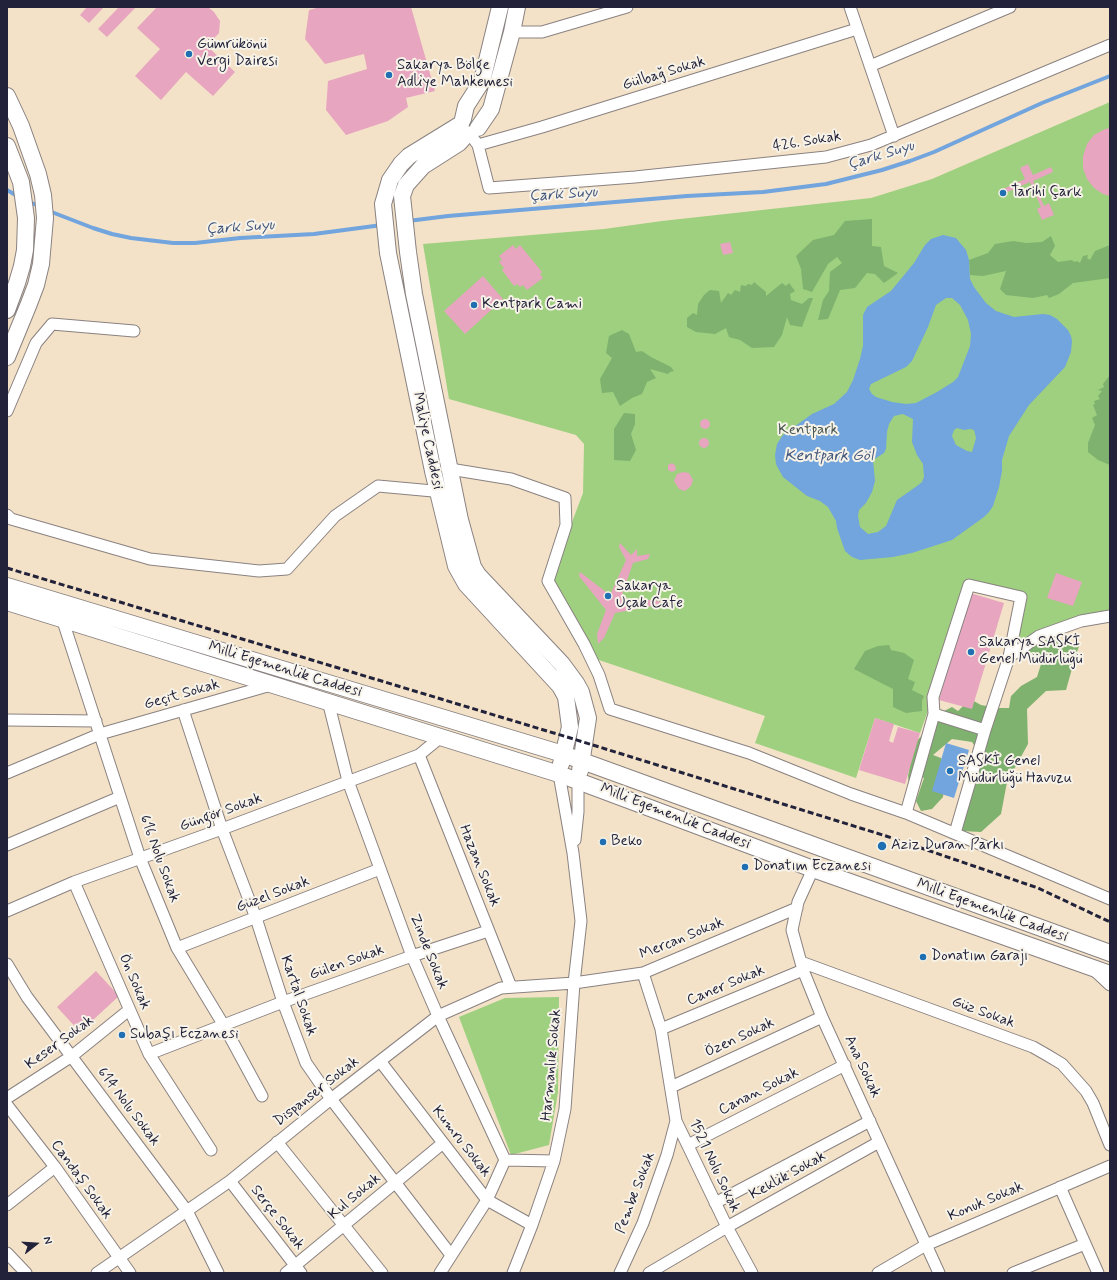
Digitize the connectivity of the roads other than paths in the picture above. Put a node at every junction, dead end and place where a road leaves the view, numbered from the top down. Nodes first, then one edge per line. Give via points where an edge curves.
1 (500, 7) edge
2 (517, 7) edge
3 (628, 7) edge
4 (850, 7) edge
5 (1010, 7) edge
6 (857, 29) junction
7 (512, 32) junction
8 (1110, 45) edge
9 (870, 66) junction
10 (7, 96) edge
11 (469, 131) junction
12 (894, 136) junction
13 (10, 153) edge
14 (7, 310) edge
15 (134, 331) dead end
16 (7, 357) edge
17 (7, 411) edge
18 (450, 470) junction
19 (438, 492) junction
20 (455, 492) junction
21 (7, 515) edge
22 (7, 586) edge
23 (7, 602) edge
24 (1110, 616) edge
25 (62, 618) junction
26 (1009, 657) junction
27 (271, 685) junction
28 (328, 701) junction
29 (183, 710) junction
30 (934, 714) junction
31 (7, 720) edge
32 (96, 721) junction
33 (985, 730) junction
34 (100, 734) junction
35 (441, 737) junction
36 (563, 754) junction
37 (419, 755) junction
38 (582, 760) junction
39 (7, 773) edge
40 (559, 774) junction
41 (578, 780) junction
42 (348, 781) junction
43 (120, 796) junction
44 (906, 813) junction
45 (222, 829) junction
46 (955, 833) junction
47 (7, 845) edge
48 (573, 853) junction
49 (140, 858) junction
50 (380, 869) junction
51 (813, 869) junction
52 (74, 882) junction
53 (1110, 899) edge
54 (796, 908) junction
55 (7, 911) edge
56 (256, 918) junction
57 (488, 931) junction
58 (177, 948) junction
59 (1110, 953) edge
60 (412, 956) junction
61 (7, 964) edge
62 (1088, 965) junction
63 (802, 966) junction
64 (643, 973) junction
65 (1110, 974) edge
66 (574, 983) junction
67 (1110, 985) edge
68 (511, 987) junction
69 (283, 1002) junction
70 (130, 1010) junction
71 (438, 1016) junction
72 (822, 1017) junction
73 (223, 1024) junction
74 (661, 1029) junction
75 (149, 1054) junction
76 (72, 1056) junction
77 (380, 1061) junction
78 (845, 1065) junction
79 (671, 1087) junction
80 (262, 1096) dead end
81 (7, 1098) edge
82 (331, 1099) junction
83 (7, 1105) edge
84 (676, 1121) junction
85 (870, 1121) junction
86 (277, 1142) junction
87 (879, 1142) junction
88 (443, 1143) junction
89 (688, 1145) junction
90 (1110, 1145) edge
91 (211, 1150) dead end
92 (506, 1160) junction
93 (554, 1160) junction
94 (1110, 1166) edge
95 (56, 1167) junction
96 (230, 1181) junction
97 (395, 1183) junction
98 (1060, 1187) junction
99 (487, 1200) junction
100 (715, 1203) junction
101 (7, 1205) edge
102 (186, 1211) junction
103 (344, 1225) junction
104 (532, 1225) junction
105 (726, 1228) junction
106 (1085, 1244) junction
107 (926, 1245) junction
108 (7, 1253) edge
109 (451, 1255) junction
110 (118, 1258) junction
111 (298, 1270) edge
112 (26, 1273) edge
113 (97, 1273) edge
114 (130, 1273) edge
115 (218, 1273) edge
116 (286, 1273) edge
117 (382, 1273) edge
118 (440, 1273) edge
119 (513, 1273) edge
120 (620, 1273) edge
121 (649, 1273) edge
122 (752, 1273) edge
123 (878, 1273) edge
124 (939, 1273) edge
125 (1013, 1273) edge
126 (1098, 1273) edge

1 - 11 main road via 482,81 466,106
2 - 7 main road, Maliye Caddesi
3 - 7 street via 542,32
4 - 6 street
5 - 9 street
6 - 9 street
6 - 11 street, Gülbağ Sokak via 549,125
7 - 11 main road, Maliye Caddesi via 491,108
8 - 12 street, 426. Sokak
9 - 12 street
10 - 16 main road via 38,174 45,218 36,285
11 - 12 street, 426. Sokak via 489,188 635,177 826,157
11 - 18 main road, Maliye Caddesi via 459,143 423,166 406,185 402,196 417,309
11 - 19 main road, Maliye Caddesi via 420,147 409,156 400,164 390,180 382,204 388,253
13 - 14 main road via 21,182 26,234 22,266
15 - 17 street via 52,324 36,343
18 - 20 main road, Maliye Caddesi
18 - 44 street via 511,479 565,498 566,525 548,581 599,675 610,709 749,753
19 - 20 street
19 - 21 street via 378,486 335,516 287,569 273,570 150,559 11,519
19 - 36 main road, Maliye Caddesi via 460,575 560,686 566,698 570,727
20 - 38 main road, Maliye Caddesi via 473,567 478,575 557,659 581,692 588,718
22 - 36 main road, Milli Egemenlik Caddesi
23 - 25 main road, Milli Egemenlik Caddesi
24 - 26 street via 1081,621 1039,636
25 - 27 main road, Milli Egemenlik Caddesi
25 - 32 street, 616 Nolu Sokak
26 - 30 street via 1021,597 970,584 933,697
26 - 33 street
27 - 28 main road, Milli Egemenlik Caddesi
27 - 29 street, Geçit Sokak
28 - 35 main road, Milli Egemenlik Caddesi
28 - 42 street, Zinde Sokak
29 - 34 street, Geçit Sokak
29 - 45 street, Kartal Sokak
30 - 33 street
30 - 44 street
31 - 32 street
32 - 34 street, 616 Nolu Sokak
33 - 46 street
34 - 39 street, Geçit Sokak
34 - 43 street, 616 Nolu Sokak
35 - 37 street, Güngör Sokak
35 - 40 main road, Milli Egemenlik Caddesi
36 - 38 main road, Milli Egemenlik Caddesi
36 - 40 main road, Maliye Caddesi
37 - 42 street, Güngör Sokak
37 - 57 street, Hazan Sokak
38 - 41 main road, Maliye Caddesi
38 - 59 main road, Milli Egemenlik Caddesi
40 - 41 main road, Milli Egemenlik Caddesi
40 - 48 street, Harmanlık Sokak
41 - 48 street, Harmanlık Sokak via 578,812
41 - 51 main road, Milli Egemenlik Caddesi
42 - 45 street, Güngör Sokak
42 - 50 street, Zinde Sokak
43 - 47 street
43 - 49 street, 616 Nolu Sokak
44 - 46 street
45 - 49 street, Güngör Sokak
45 - 56 street, Kartal Sokak
46 - 53 street
48 - 66 street, Harmanlık Sokak via 580,922
49 - 52 street, Güngör Sokak
49 - 58 street, 616 Nolu Sokak
50 - 56 street, Güzel Sokak
50 - 60 street, Zinde Sokak
51 - 54 street, Ana Sokak
51 - 62 main road, Milli Egemenlik Caddesi
52 - 55 street, Güngör Sokak
52 - 70 street, Ön Sokak
54 - 63 street, Ana Sokak via 792,930
54 - 64 street, Mercan Sokak
56 - 58 street, Güzel Sokak
56 - 69 street, Kartal Sokak
57 - 60 street, Gülen Sokak
57 - 68 street, Hazan Sokak
58 - 73 street, 616 Nolu Sokak
60 - 69 street, Gülen Sokak
60 - 71 street, Zinde Sokak
61 - 76 street, 614 Nolu Sokak via 27,997
62 - 65 main road, Milli Egemenlik Caddesi
62 - 67 street
63 - 72 street, Ana Sokak
63 - 74 street, Caner Sokak
63 - 90 street, Güz Sokak via 1033,1047 1047,1055 1062,1064 1086,1091
64 - 66 street, Mercan Sokak
64 - 74 street, 1521 Nolu Sokak
66 - 68 street, Dispanser Sokak
66 - 93 street, Harmanlık Sokak via 565,1109
68 - 71 street, Dispanser Sokak via 501,988
69 - 73 street, Gülen Sokak
69 - 82 street, Kartal Sokak via 306,1063
70 - 75 street, Ön Sokak
70 - 76 street, Keser Sokak
71 - 77 street, Dispanser Sokak
71 - 92 street, Zinde Sokak
72 - 78 street, Ana Sokak
72 - 79 street, Özen Sokak
73 - 75 street, Gülen Sokak
73 - 80 street, 616 Nolu Sokak
74 - 79 street, 1521 Nolu Sokak
75 - 91 street, Ön Sokak
76 - 81 street, Keser Sokak
76 - 102 street, 614 Nolu Sokak
77 - 82 street, Dispanser Sokak
77 - 88 street, Kumru Sokak
78 - 85 street, Ana Sokak
78 - 89 street, Canan Sokak
79 - 84 street, 1521 Nolu Sokak
82 - 86 street, Dispanser Sokak
82 - 97 street, Kartal Sokak
83 - 95 street, Candaş Sokak
84 - 89 street, 1521 Nolu Sokak
84 - 120 street, Pembe Sokak via 643,1223
85 - 87 street, Ana Sokak
85 - 100 street
86 - 96 street, Dispanser Sokak
86 - 103 street
87 - 105 street, Keklik Sokak
87 - 107 street, Ana Sokak
88 - 97 street, Kul Sokak
88 - 99 street, Kumru Sokak
89 - 100 street, 1521 Nolu Sokak
92 - 93 street
92 - 99 street
93 - 104 street, Harmanlık Sokak
94 - 98 street, Konuk Sokak
95 - 101 street
95 - 110 street, Candaş Sokak
96 - 102 street, Dispanser Sokak
96 - 111 street, Serçe Sokak
97 - 103 street, Kul Sokak
97 - 109 street, Kartal Sokak
98 - 106 street
98 - 107 street, Konuk Sokak
99 - 104 street, Kumru Sokak
99 - 109 street
100 - 105 street, 1521 Nolu Sokak
102 - 110 street, Dispanser Sokak
102 - 115 street, 614 Nolu Sokak
103 - 111 street, Kul Sokak
103 - 117 street
104 - 119 street, Harmanlık Sokak
105 - 121 street, Keklik Sokak
105 - 122 street, 1521 Nolu Sokak
106 - 125 street
106 - 126 street
107 - 123 street, Konuk Sokak
107 - 124 street, Ana Sokak
108 - 112 street
109 - 118 street
110 - 113 street, Dispanser Sokak
110 - 114 street, Candaş Sokak
111 - 116 street, Kul Sokak

